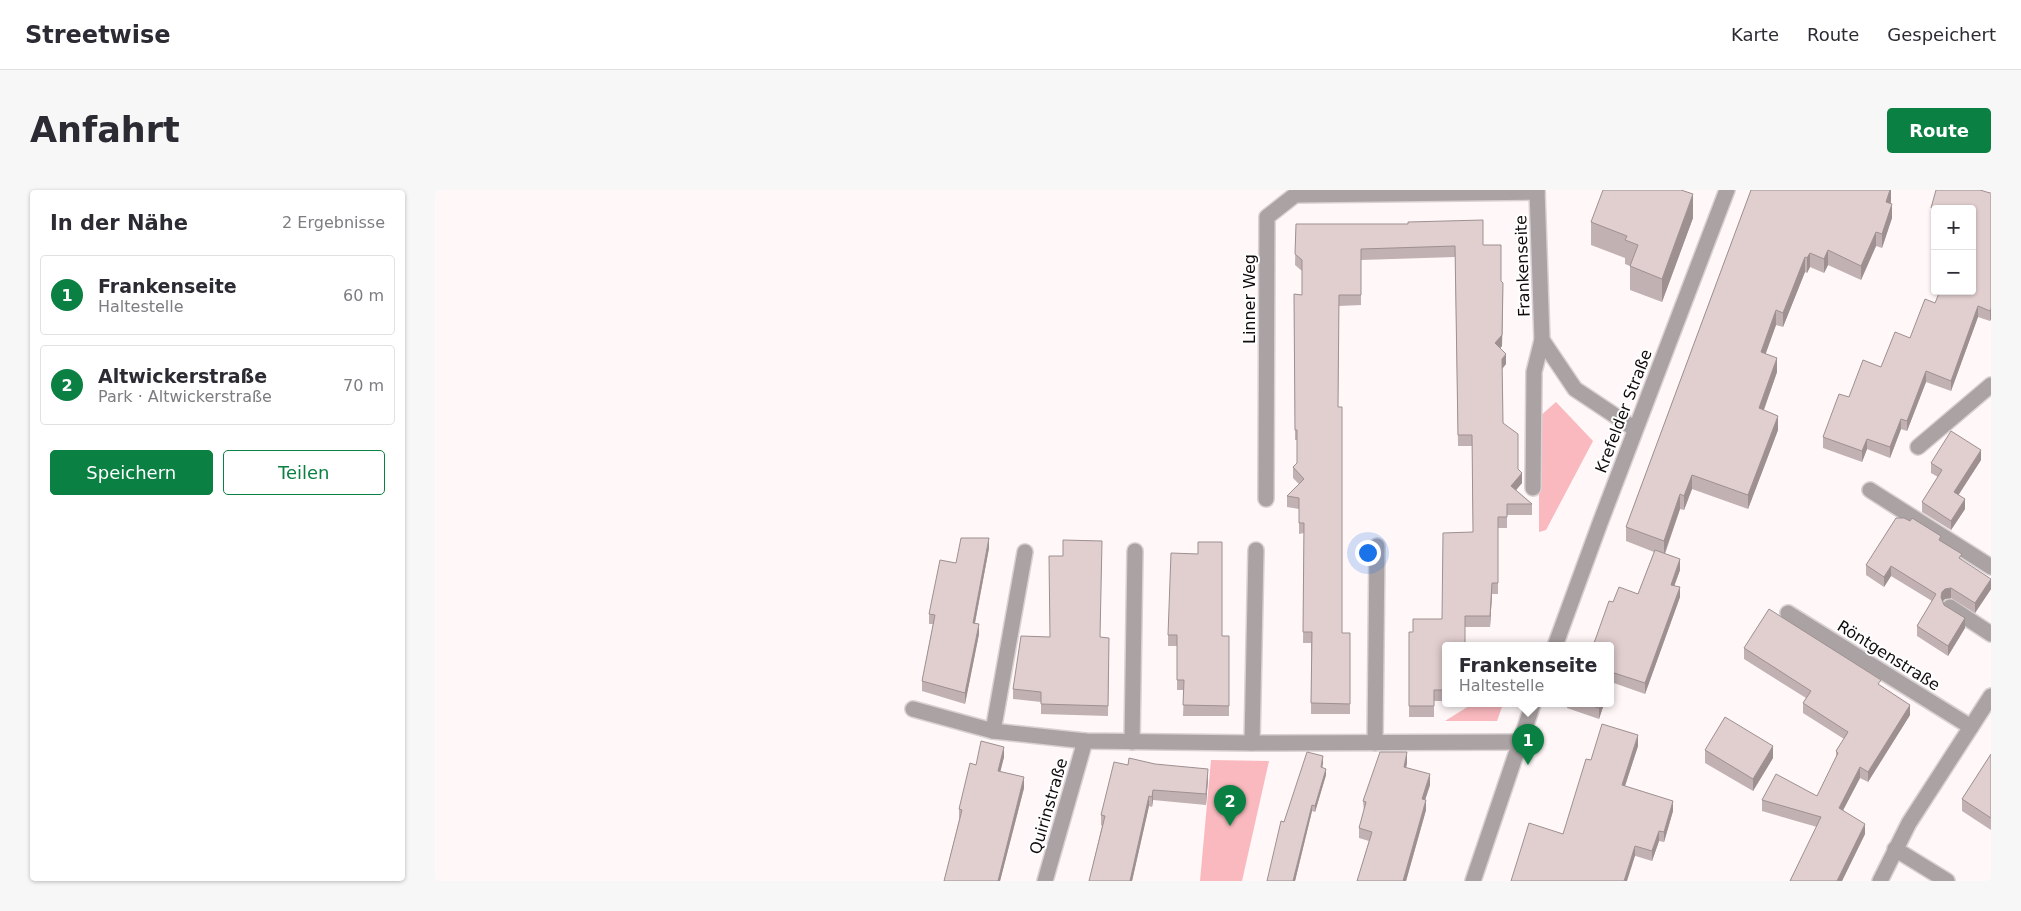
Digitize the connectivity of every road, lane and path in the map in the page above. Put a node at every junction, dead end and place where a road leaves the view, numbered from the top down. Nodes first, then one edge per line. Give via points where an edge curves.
1 (1727, 190) edge
2 (1537, 191) edge
3 (1378, 192) edge
4 (1542, 340) junction
5 (1991, 385) edge
6 (1635, 429) junction
7 (1918, 447) dead end
8 (1533, 488) dead end
9 (1870, 490) dead end
10 (1265, 499) dead end
11 (1377, 546) dead end
12 (1256, 550) dead end
13 (1135, 551) dead end
14 (1025, 552) dead end
15 (1991, 567) edge
16 (1950, 607) edge
17 (1788, 613) dead end
18 (1991, 634) edge
19 (1556, 642) edge
20 (1991, 696) edge
21 (1532, 707) edge
22 (913, 709) dead end
23 (1971, 727) junction
24 (993, 731) junction
25 (1085, 741) junction
26 (1133, 742) junction
27 (1519, 742) junction
28 (1252, 743) junction
29 (1375, 743) junction
30 (1895, 849) junction
31 (1045, 881) edge
32 (1473, 881) edge
33 (1880, 881) edge
34 (1947, 881) edge

1 - 6 street, Krefelder Straße
2 - 3 street, Linner Weg
2 - 4 street, Frankenseite
3 - 10 street, Linner Weg via 1295,196 1267,217
4 - 6 street via 1575,389
4 - 8 street, Frankenseite via 1534,372
5 - 7 street
6 - 19 street, Krefelder Straße
9 - 15 street
11 - 29 street
12 - 28 street
13 - 26 street
14 - 24 street
16 - 18 street
17 - 23 street, Röntgenstraße
20 - 23 street
21 - 27 street
22 - 24 street
23 - 30 street
24 - 25 street
25 - 26 street
25 - 31 street, Quirinstraße
26 - 28 street
27 - 29 street
27 - 32 street
28 - 29 street
30 - 33 street
30 - 34 street

